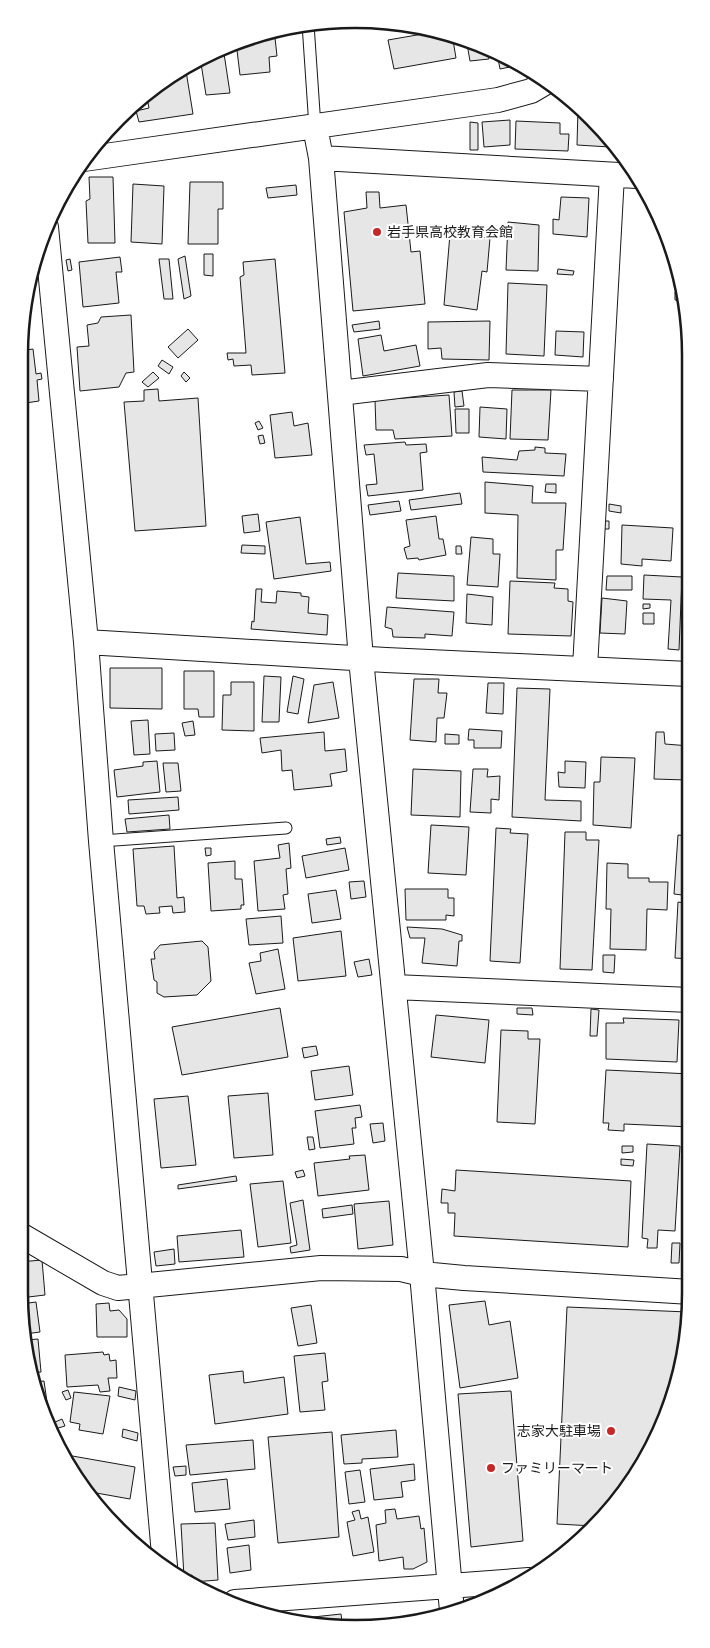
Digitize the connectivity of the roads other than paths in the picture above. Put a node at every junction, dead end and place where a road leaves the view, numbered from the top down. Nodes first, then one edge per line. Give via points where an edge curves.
1 (308, 31) edge
2 (540, 85) edge
3 (315, 127) junction
4 (94, 158) edge
5 (321, 158) junction
6 (612, 175) junction
7 (629, 176) edge
8 (48, 243) edge
9 (601, 379) junction
10 (340, 393) junction
11 (86, 642) junction
12 (361, 659) junction
13 (585, 668) junction
14 (682, 674) edge
15 (286, 828) dead end
16 (101, 841) junction
17 (394, 987) junction
18 (682, 1000) edge
19 (28, 1239) edge
20 (422, 1274) junction
21 (140, 1286) junction
22 (682, 1291) edge
23 (164, 1559) edge
24 (511, 1581) edge
25 (450, 1586) junction
26 (245, 1601) edge
27 (452, 1606) edge

1 - 3 lane
2 - 3 street via 498,100
3 - 4 street
3 - 5 street
5 - 6 street
5 - 10 street
6 - 7 street
6 - 9 street
8 - 11 street
9 - 10 street via 488,375
9 - 13 street
10 - 12 street
11 - 12 street
11 - 16 street
12 - 13 street
12 - 17 street
13 - 14 street
15 - 16 lane
16 - 21 street
17 - 18 street
17 - 20 street
19 - 21 street via 103,1283 118,1288
20 - 21 street via 401,1269 321,1268
20 - 22 street
20 - 25 street
21 - 23 street
24 - 25 street
25 - 26 street
25 - 27 street

